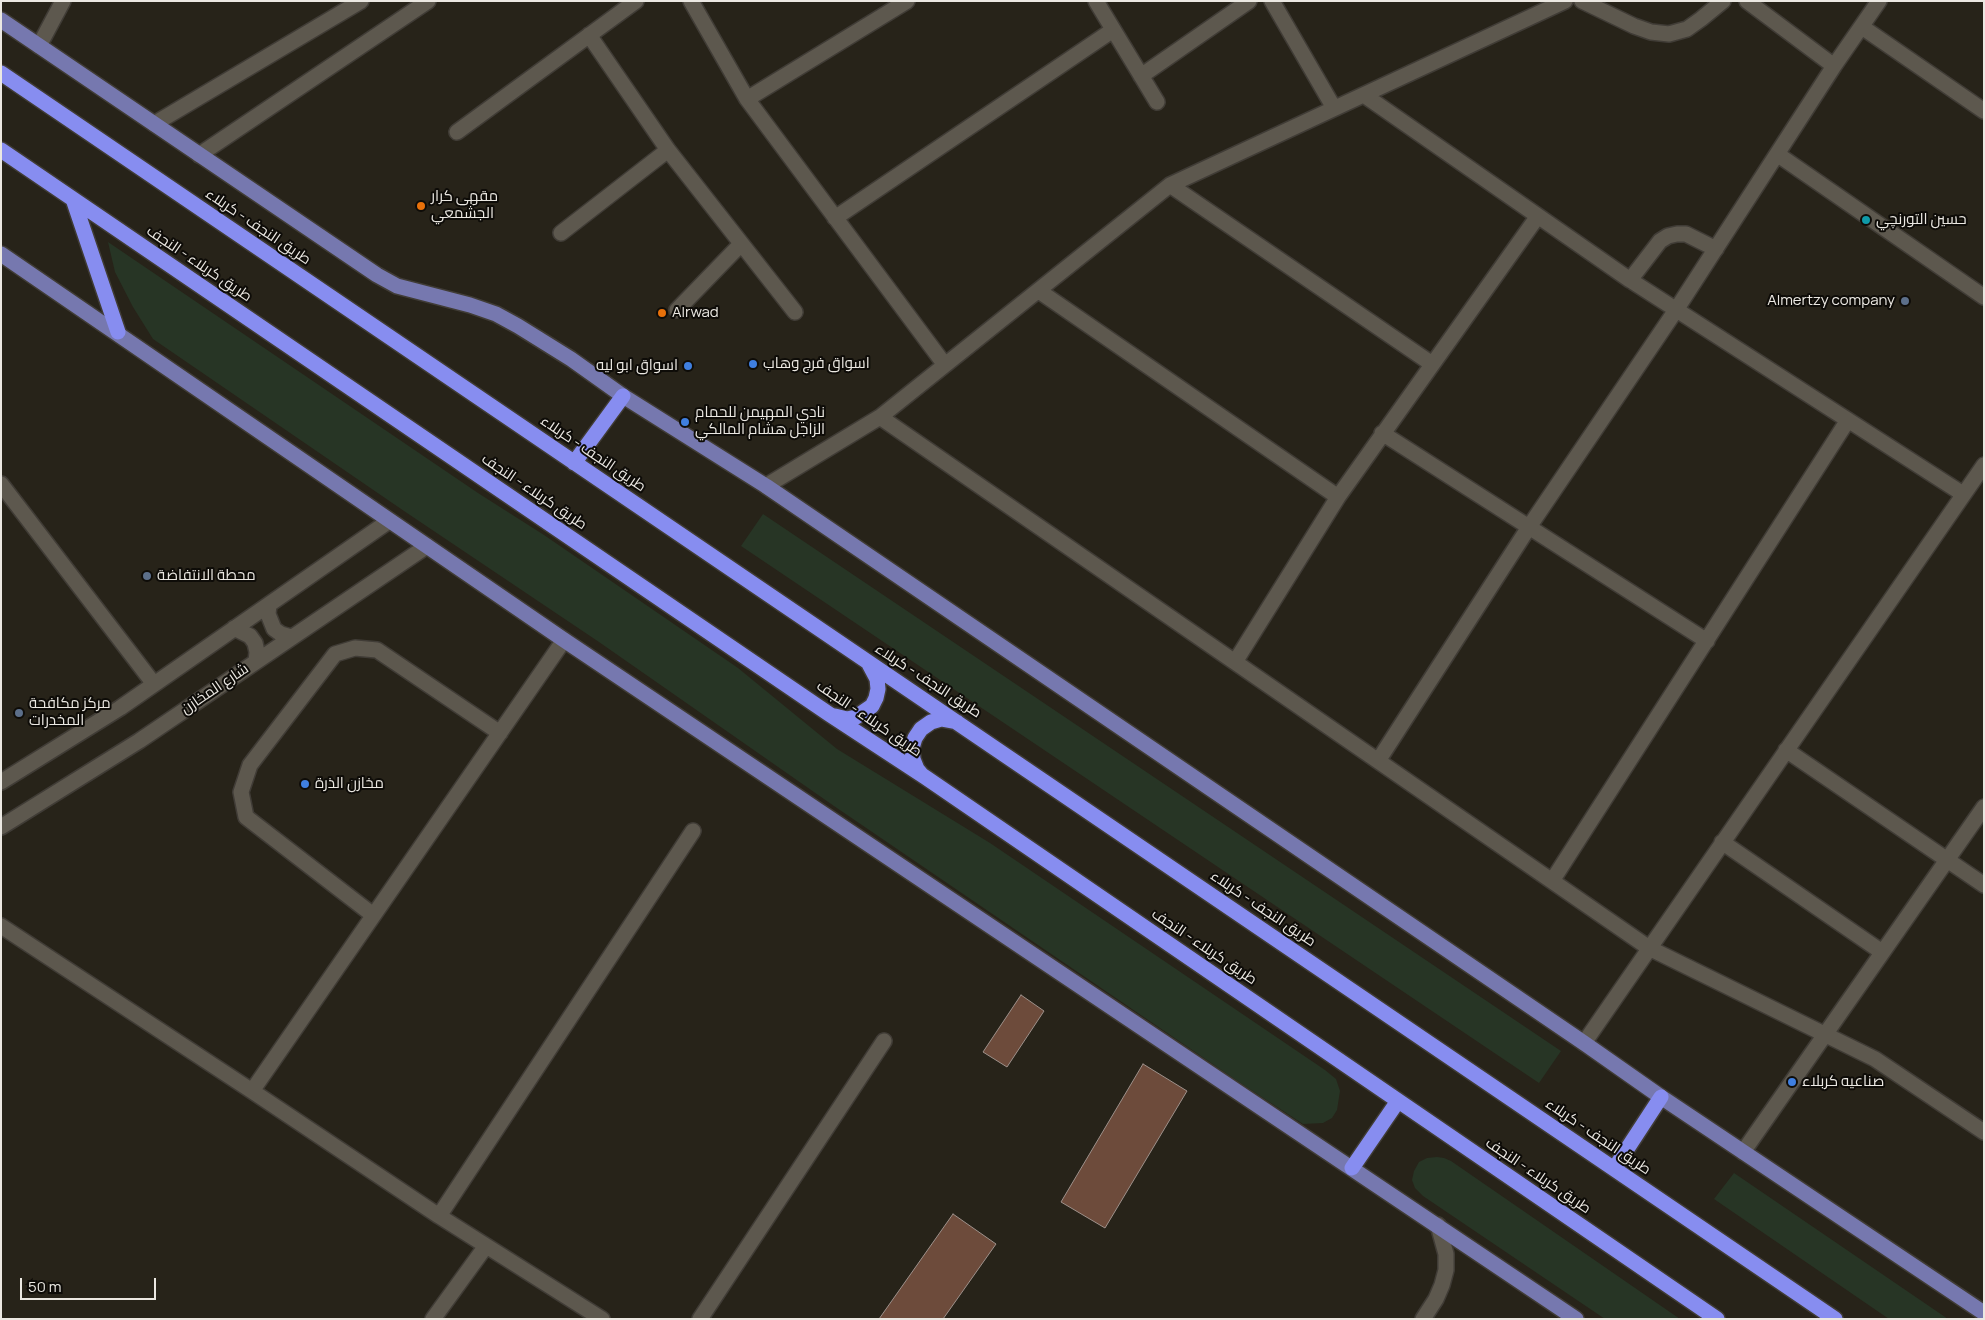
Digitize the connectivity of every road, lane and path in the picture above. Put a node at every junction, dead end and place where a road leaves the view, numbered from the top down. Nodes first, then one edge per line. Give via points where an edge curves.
1 (63, 1) edge
2 (361, 1) edge
3 (428, 1) edge
4 (636, 1) edge
5 (691, 1) edge
6 (907, 1) edge
7 (1249, 1) edge
8 (1272, 1) edge
9 (1565, 1) edge
10 (1582, 1) edge
11 (1723, 1) edge
12 (1747, 1) edge
13 (1879, 1) edge
14 (1098, 2) edge
15 (1, 20) edge
16 (1862, 27) junction
17 (1113, 30) junction
18 (589, 35) junction
19 (38, 46) junction
20 (1834, 66) junction
21 (1, 73) edge
22 (1141, 76) junction
23 (1364, 95) junction
24 (747, 99) junction
25 (1156, 102) dead end
26 (1334, 108) junction
27 (1984, 111) edge
28 (154, 124) junction
29 (458, 132) dead end
30 (668, 150) junction
31 (1777, 154) junction
32 (199, 155) junction
33 (4, 157) edge
34 (1170, 185) junction
35 (73, 199) junction
36 (1538, 216) junction
37 (836, 218) junction
38 (561, 233) dead end
39 (742, 244) junction
40 (1716, 249) junction
41 (1, 254) edge
42 (1630, 280) junction
43 (1039, 290) junction
44 (1984, 297) edge
45 (677, 310) dead end
46 (1676, 310) junction
47 (795, 312) dead end
48 (118, 332) junction
49 (1432, 364) junction
50 (945, 365) junction
51 (623, 396) junction
52 (880, 417) junction
53 (1848, 420) junction
54 (1382, 433) junction
55 (574, 463) junction
56 (1984, 465) edge
57 (2, 485) edge
58 (766, 486) junction
59 (1964, 494) junction
60 (1338, 497) junction
61 (389, 521) junction
62 (1529, 527) junction
63 (426, 546) junction
64 (269, 604) junction
65 (234, 628) junction
66 (291, 637) junction
67 (564, 640) junction
68 (1707, 641) junction
69 (256, 661) junction
70 (1235, 662) junction
71 (868, 663) junction
72 (154, 684) junction
73 (829, 714) junction
74 (962, 725) junction
75 (500, 732) junction
76 (1786, 750) junction
77 (1378, 761) junction
78 (925, 778) junction
79 (1, 782) edge
80 (1984, 806) edge
81 (1, 827) edge
82 (693, 831) dead end
83 (1722, 842) junction
84 (1946, 860) junction
85 (1552, 881) junction
86 (1984, 885) edge
87 (373, 916) junction
88 (1, 926) edge
89 (1649, 948) junction
90 (1882, 952) junction
91 (1825, 1035) junction
92 (884, 1041) dead end
93 (1584, 1042) junction
94 (252, 1090) junction
95 (1661, 1097) junction
96 (1398, 1101) junction
97 (1984, 1132) edge
98 (1743, 1152) junction
99 (1352, 1168) junction
100 (1614, 1169) junction
101 (439, 1216) junction
102 (1438, 1225) junction
103 (486, 1246) junction
104 (1984, 1314) edge
105 (434, 1319) edge
106 (602, 1319) edge
107 (700, 1319) edge
108 (1423, 1319) edge
109 (1576, 1319) edge
110 (1717, 1319) edge
111 (1835, 1319) edge

1 - 19 street
2 - 28 street
3 - 32 street
4 - 18 street
5 - 24 street
6 - 24 street
7 - 22 street
8 - 26 street
9 - 23 street
10 - 11 street via 1651,32 1669,34 1702,20
12 - 20 street
13 - 16 street
14 - 17 street
15 - 19 main road
16 - 20 street
16 - 27 street
17 - 22 street
17 - 37 street
18 - 29 street
18 - 30 street
19 - 28 main road
20 - 31 street
21 - 55 highway, طريق النجف - كربلاء
22 - 25 street
23 - 26 street
23 - 36 street
24 - 37 street
26 - 34 street
28 - 32 main road
30 - 38 street
30 - 39 street
31 - 40 street
31 - 44 street
32 - 51 main road via 377,275 397,286 496,314 543,341
33 - 35 highway, طريق كربلاء - النجف
34 - 43 street
34 - 49 street
35 - 48 highway
35 - 73 highway, طريق كربلاء - النجف
36 - 42 street
36 - 49 street
37 - 50 street
39 - 45 street
39 - 47 street
40 - 42 street via 1686,234 1668,236 1660,241
40 - 46 street
41 - 48 main road
42 - 46 street
43 - 50 street
43 - 60 street
46 - 53 street
46 - 62 street
48 - 61 main road
49 - 54 street
50 - 52 street
51 - 55 highway
51 - 58 main road
52 - 58 street
52 - 70 street
53 - 59 street
53 - 68 street
54 - 60 street
54 - 62 street
55 - 71 highway, طريق النجف - كربلاء
56 - 59 street
57 - 72 street
58 - 93 main road
59 - 76 street
60 - 70 street
61 - 63 main road
61 - 64 street
62 - 68 street
62 - 77 street
63 - 66 street, شارع المخازن
63 - 67 main road
64 - 65 street
64 - 66 street via 268,614 274,629
65 - 69 street via 250,636 257,652
65 - 72 street
66 - 69 street, شارع المخازن
67 - 75 street
67 - 99 main road
68 - 85 street
69 - 81 street, شارع المخازن via 139,741
70 - 77 street
71 - 73 highway via 874,671 878,689 872,706 856,717 837,718
71 - 74 highway, طريق النجف - كربلاء
72 - 79 street
73 - 78 highway, طريق كربلاء - النجف
74 - 78 highway via 941,719 931,722 918,733 912,748 913,759
74 - 100 highway, طريق النجف - كربلاء
75 - 87 street
75 - 87 street via 377,650 355,648 335,654 250,765 242,792 246,817
76 - 83 street
76 - 84 street
77 - 85 street
78 - 96 highway, طريق كربلاء - النجف
80 - 84 street
82 - 101 street
83 - 89 street
83 - 90 street
84 - 86 street
84 - 90 street
85 - 89 street
87 - 94 street
88 - 94 street
89 - 91 street
89 - 93 street
90 - 91 street
91 - 97 street via 1875,1058
91 - 98 street
92 - 107 street
93 - 95 main road
94 - 101 street
95 - 98 main road
95 - 100 highway
96 - 99 highway
96 - 110 highway, طريق كربلاء - النجف
98 - 104 main road
99 - 102 main road
100 - 111 highway, طريق النجف - كربلاء
101 - 103 street
102 - 108 street via 1446,1254 1446,1270 1436,1299
102 - 109 main road
103 - 105 street
103 - 106 street

